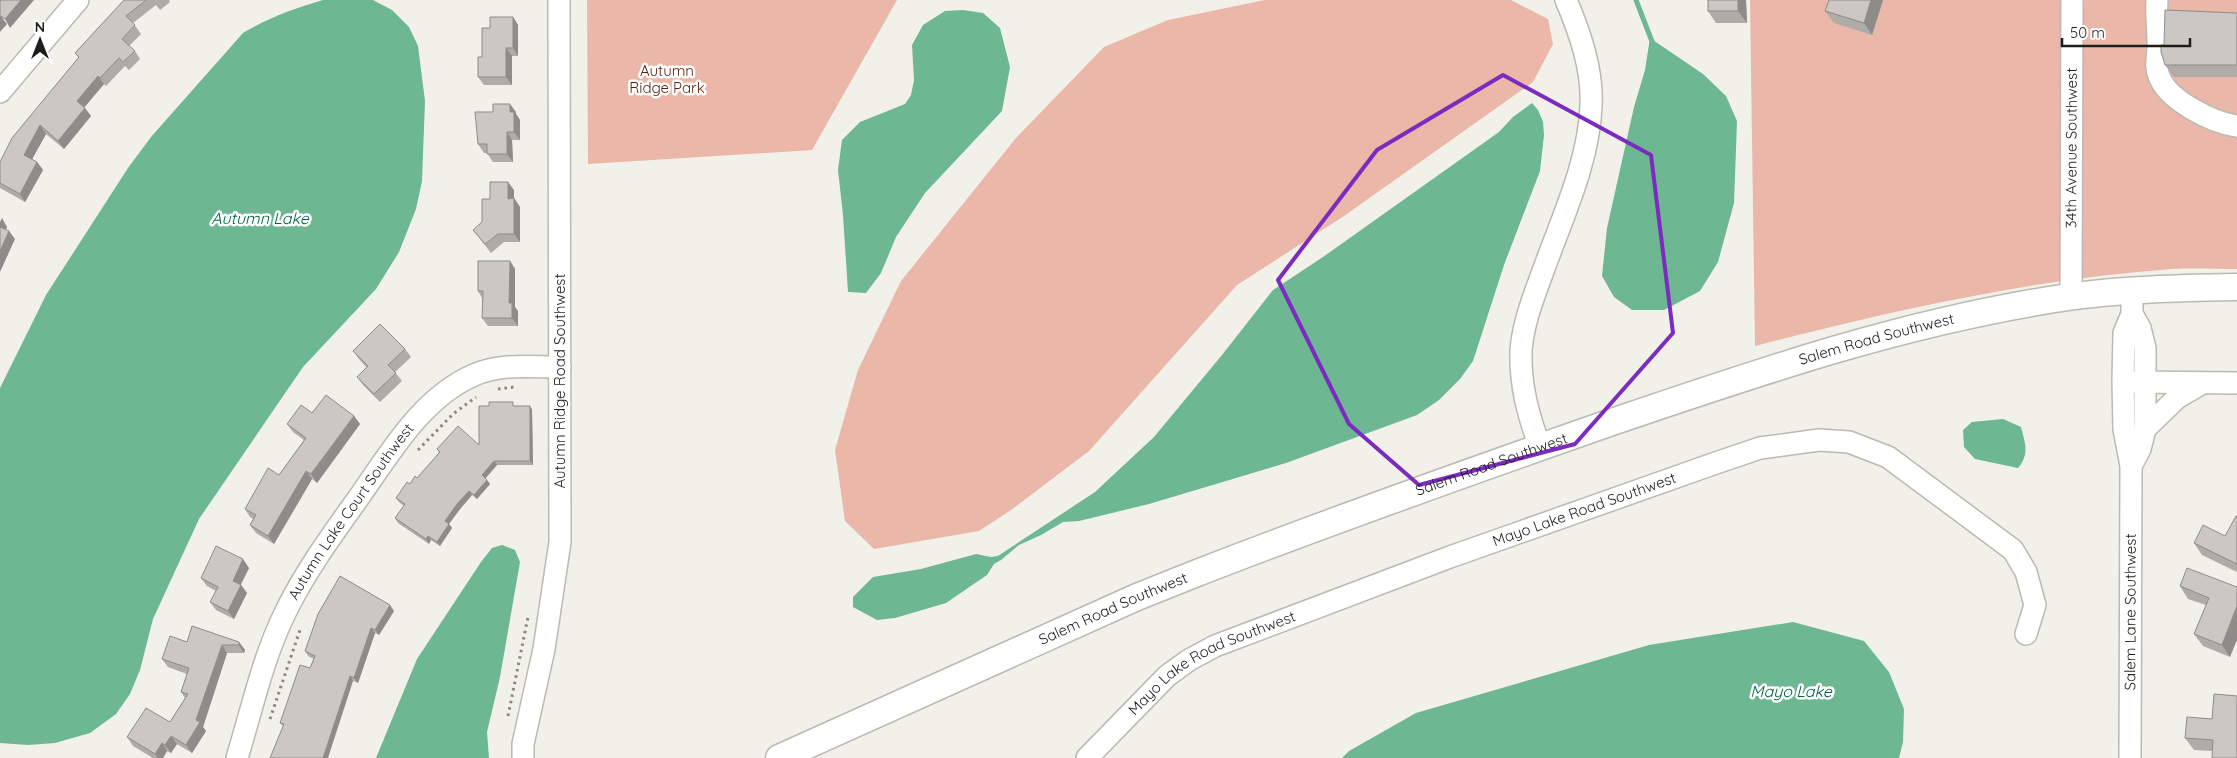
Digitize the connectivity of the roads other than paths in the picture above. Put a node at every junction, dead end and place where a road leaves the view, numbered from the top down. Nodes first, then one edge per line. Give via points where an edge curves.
1 (78, 0) edge
2 (559, 0) edge
3 (1566, 0) edge
4 (2072, 0) edge
5 (2157, 0) edge
6 (0, 92) edge
7 (2237, 126) edge
8 (2237, 287) edge
9 (2071, 297) junction
10 (2132, 302) junction
11 (560, 367) junction
12 (2123, 382) junction
13 (2145, 383) junction
14 (2237, 383) edge
15 (2201, 384) junction
16 (2145, 429) junction
17 (1540, 447) junction
18 (2132, 466) junction
19 (2026, 634) dead end
20 (237, 758) edge
21 (522, 758) edge
22 (779, 758) edge
23 (1087, 758) edge
24 (2130, 758) edge

1 - 6 street
2 - 11 street, Autumn Ridge Road Southwest
3 - 17 street via 1585,55 1592,107 1577,181 1525,326 1521,376 1526,406
4 - 9 street, 34th Avenue Southwest
5 - 7 street via 2156,62 2162,85 2205,116
8 - 10 main road, Salem Road Southwest
9 - 10 main road, Salem Road Southwest
9 - 17 main road, Salem Road Southwest via 1958,317 1857,342
10 - 12 street, Salem Lane Southwest via 2124,333
10 - 13 street, Salem Lane Southwest via 2145,348
11 - 20 street, Autumn Lake Court Southwest via 507,366 475,374 452,388 417,419 340,524 286,611 273,641
11 - 21 street, Autumn Ridge Road Southwest via 559,557
12 - 13 street
12 - 18 street, Salem Lane Southwest via 2124,428
13 - 15 street
13 - 16 street, Salem Lane Southwest
14 - 15 street
15 - 16 street via 2177,398
16 - 18 street, Salem Lane Southwest
17 - 22 main road, Salem Road Southwest via 1183,578
18 - 24 street, Salem Lane Southwest
19 - 23 street, Mayo Lake Road Southwest via 2035,605 2026,572 2013,550 1888,457 1849,442 1819,440 1760,448 1713,464 1450,557 1215,646 1167,676

